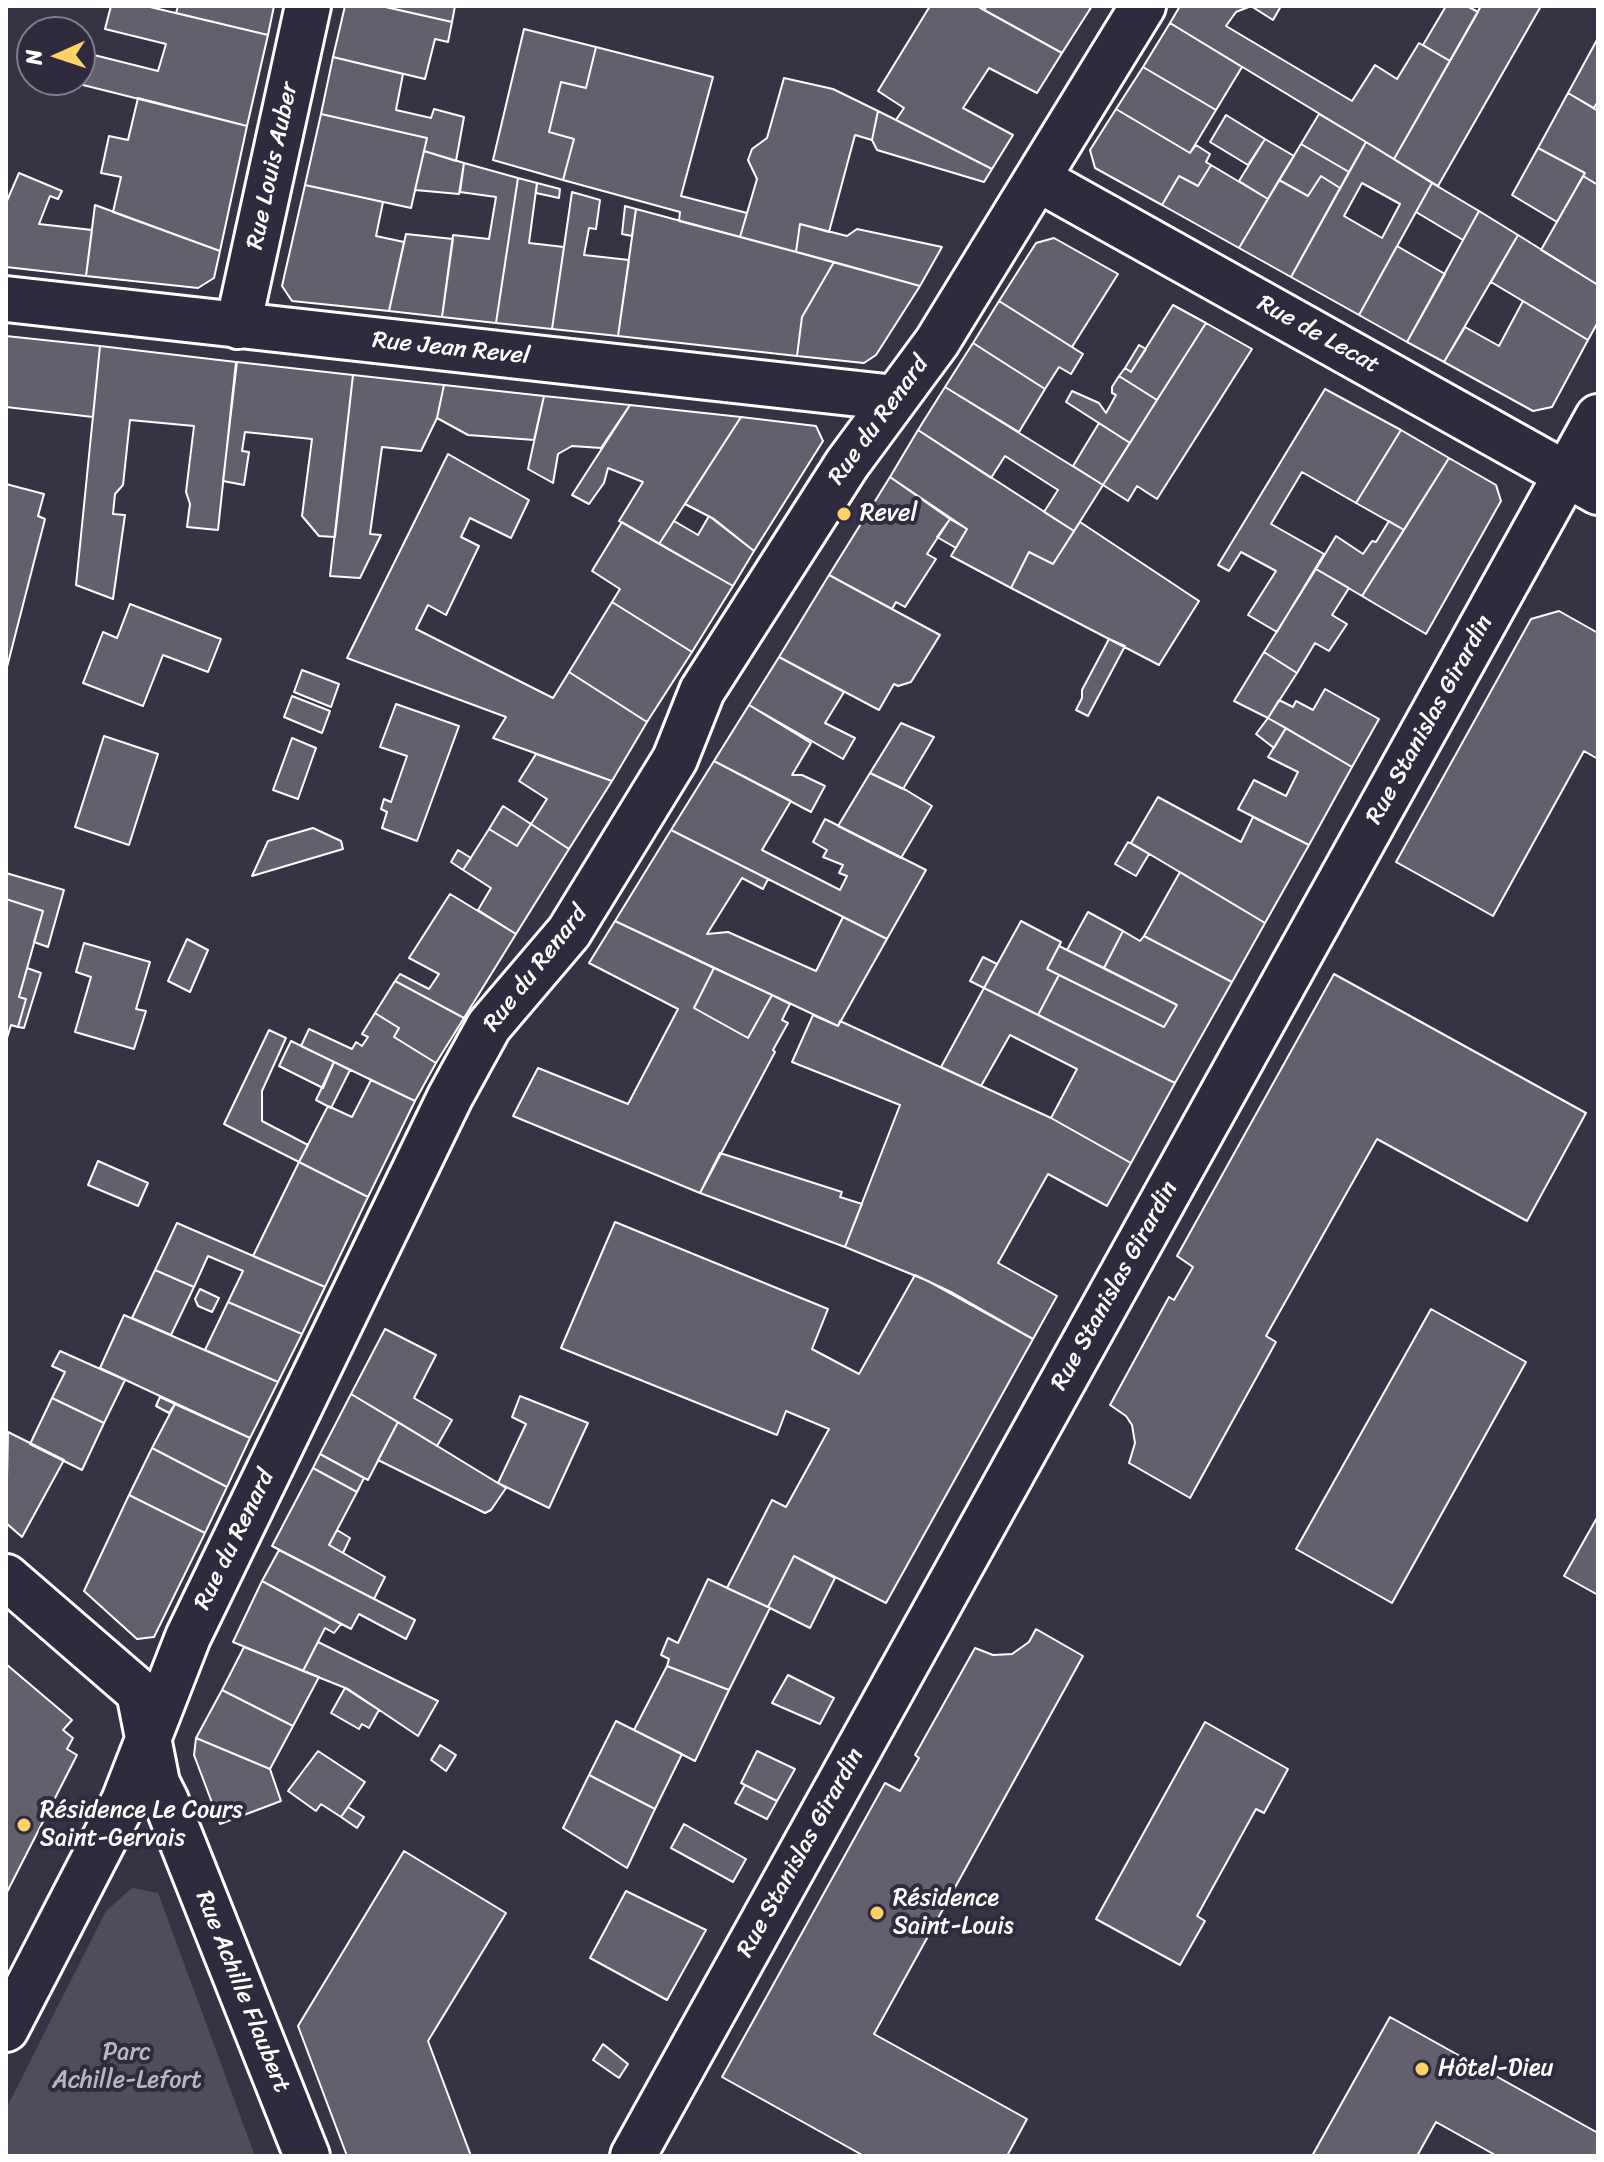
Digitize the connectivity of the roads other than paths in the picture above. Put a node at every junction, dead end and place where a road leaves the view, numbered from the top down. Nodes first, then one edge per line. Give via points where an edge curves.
1 (308, 6) edge
2 (1143, 6) edge
3 (1038, 179) junction
4 (6, 299) edge
5 (238, 326) junction
6 (895, 398) junction
7 (1598, 417) edge
8 (1582, 483) edge
9 (6, 1577) edge
10 (149, 1737) junction
11 (6, 2029) edge
12 (307, 2156) edge
13 (633, 2156) edge

1 - 5 street, Rue Louis Auber
2 - 3 street, Rue du Renard
3 - 6 street, Rue du Renard via 937,342
3 - 8 street, Rue de Lecat
4 - 5 street, Rue Jean Revel
5 - 6 street, Rue Jean Revel
6 - 10 street, Rue du Renard via 702,691 675,759 569,932 489,1026 188,1637
7 - 8 street, Rue Stanislas Girardin
8 - 13 street, Rue Stanislas Girardin
9 - 10 street, Rue Achille Flaubert via 139,1692
10 - 11 street, Rue du Renard via 124,1801
10 - 12 street, Rue Achille Flaubert via 157,1783

